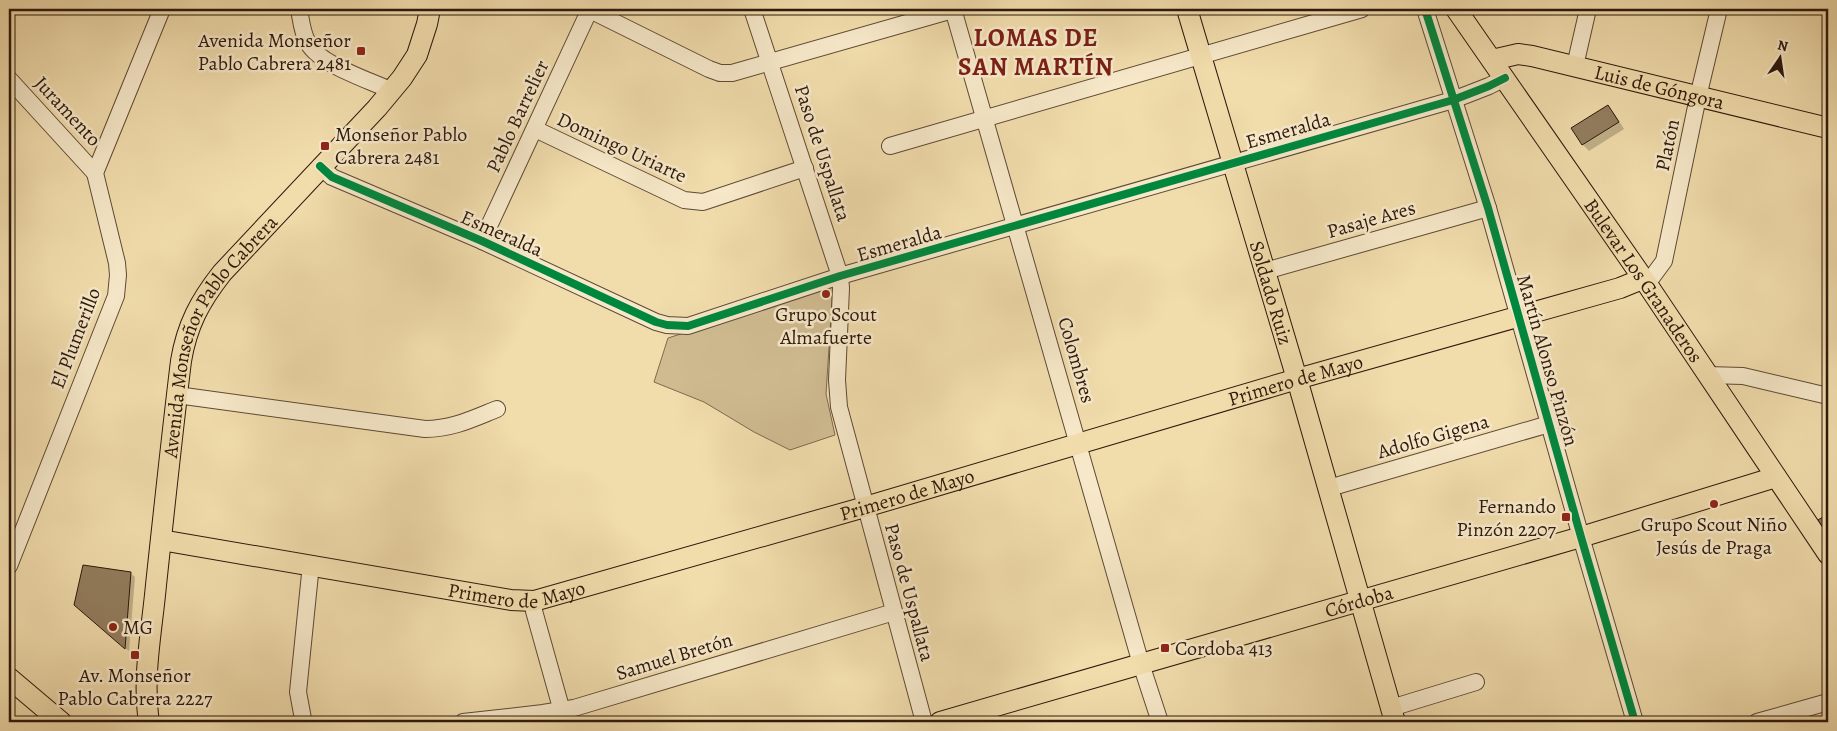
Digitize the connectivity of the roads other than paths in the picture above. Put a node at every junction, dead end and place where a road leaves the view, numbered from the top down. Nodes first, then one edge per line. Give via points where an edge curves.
1 (162, 9) edge
2 (299, 9) edge
3 (430, 9) edge
4 (590, 9) edge
5 (752, 9) edge
6 (954, 9) edge
7 (1186, 9) edge
8 (1362, 9) edge
9 (1425, 9) edge
10 (1456, 9) edge
11 (1588, 9) edge
12 (1719, 9) edge
13 (1201, 56) junction
14 (1492, 60) junction
15 (770, 62) junction
16 (1575, 66) junction
17 (1505, 78) junction
18 (9, 79) edge
19 (392, 91) junction
20 (1698, 97) junction
21 (1453, 100) junction
22 (985, 118) junction
23 (1827, 124) edge
24 (535, 129) junction
25 (890, 146) dead end
26 (1234, 162) junction
27 (320, 166) junction
28 (806, 168) junction
29 (95, 173) junction
30 (1488, 208) junction
31 (1016, 226) junction
32 (482, 241) junction
33 (1265, 271) junction
34 (840, 276) junction
35 (1644, 282) junction
36 (1518, 316) junction
37 (1708, 375) junction
38 (1297, 379) junction
39 (177, 395) junction
40 (1828, 396) edge
41 (497, 409) dead end
42 (1549, 424) junction
43 (1079, 444) junction
44 (1776, 478) junction
45 (1329, 488) junction
46 (865, 507) junction
47 (1581, 537) junction
48 (161, 540) junction
49 (1828, 554) edge
50 (311, 564) junction
51 (9, 566) edge
52 (534, 601) junction
53 (1359, 602) junction
54 (894, 612) junction
55 (1141, 664) junction
56 (9, 678) edge
57 (1476, 682) dead end
58 (1828, 702) edge
59 (1393, 715) edge
60 (563, 716) edge
61 (61, 722) edge
62 (149, 722) edge
63 (305, 722) edge
64 (463, 722) edge
65 (924, 722) edge
66 (940, 722) edge
67 (1160, 722) edge
68 (1635, 722) edge
69 (1756, 722) edge

1 - 29 street
2 - 19 street via 304,34 316,53 328,62
3 - 19 main road, Avenida Monseñor Pablo Cabrera via 417,56
4 - 15 street via 720,73 732,73
4 - 24 street, Pablo Barrelier
5 - 15 street, Paso de Uspallata
6 - 15 street
6 - 22 street, Colombres
7 - 13 main road, Soldado Ruiz
8 - 13 street
9 - 21 street, Martín Alonso Pinzón
10 - 14 main road, Bulevar Los Granaderos
11 - 16 street
12 - 20 street, Platón
13 - 22 street
13 - 26 main road, Soldado Ruiz
14 - 16 main road, Luis de Góngora via 1518,54
14 - 17 main road, Bulevar Los Granaderos
15 - 28 street, Paso de Uspallata
16 - 20 main road, Luis de Góngora
17 - 21 street, Esmeralda
17 - 35 main road, Bulevar Los Granaderos
18 - 29 street, Juramento
19 - 27 main road, Avenida Monseñor Pablo Cabrera
20 - 23 main road, Luis de Góngora
20 - 35 street, Platón via 1664,261
21 - 26 street, Esmeralda
21 - 30 street, Martín Alonso Pinzón
22 - 25 street
22 - 31 street, Colombres
24 - 28 street, Domingo Uriarte via 692,202 703,202
24 - 32 street, Pablo Barrelier
26 - 31 street, Esmeralda
26 - 33 main road, Soldado Ruiz
27 - 32 street, Esmeralda via 332,177
27 - 39 main road, Avenida Monseñor Pablo Cabrera via 210,287 187,333
28 - 34 street, Paso de Uspallata
29 - 51 street, El Plumerillo via 117,263 116,296
30 - 33 street, Pasaje Ares
30 - 36 street, Martín Alonso Pinzón
31 - 34 street, Esmeralda
31 - 43 street, Colombres
32 - 34 street, Esmeralda via 656,322 678,327
33 - 38 main road, Soldado Ruiz
34 - 46 street, Paso de Uspallata via 837,394
35 - 36 main road, Primero de Mayo
35 - 37 main road, Bulevar Los Granaderos
36 - 38 main road, Primero de Mayo
36 - 42 street, Martín Alonso Pinzón
37 - 40 street via 1743,376
37 - 44 main road, Bulevar Los Granaderos
38 - 43 main road, Primero de Mayo
38 - 45 main road, Soldado Ruiz
39 - 41 street via 425,429 455,426
39 - 48 main road, Avenida Monseñor Pablo Cabrera
42 - 45 street, Adolfo Gigena
42 - 47 street, Martín Alonso Pinzón
43 - 46 main road, Primero de Mayo
43 - 55 street, Colombres
44 - 47 main road, Córdoba
44 - 49 main road, Bulevar Los Granaderos
45 - 53 main road, Soldado Ruiz
46 - 52 main road, Primero de Mayo
46 - 54 street, Paso de Uspallata
47 - 53 main road, Córdoba
47 - 68 street, Martín Alonso Pinzón
48 - 50 main road, Primero de Mayo
48 - 62 main road, Avenida Monseñor Pablo Cabrera via 148,669
50 - 52 main road, Primero de Mayo via 511,600
50 - 63 street via 298,692
52 - 60 street
53 - 55 main road, Córdoba
53 - 59 main road, Soldado Ruiz
54 - 60 street, Samuel Bretón via 574,708
54 - 65 street, Paso de Uspallata
55 - 66 main road, Córdoba
55 - 67 street, Colombres
56 - 61 main road
57 - 59 street
58 - 69 street
60 - 64 street, Samuel Bretón

